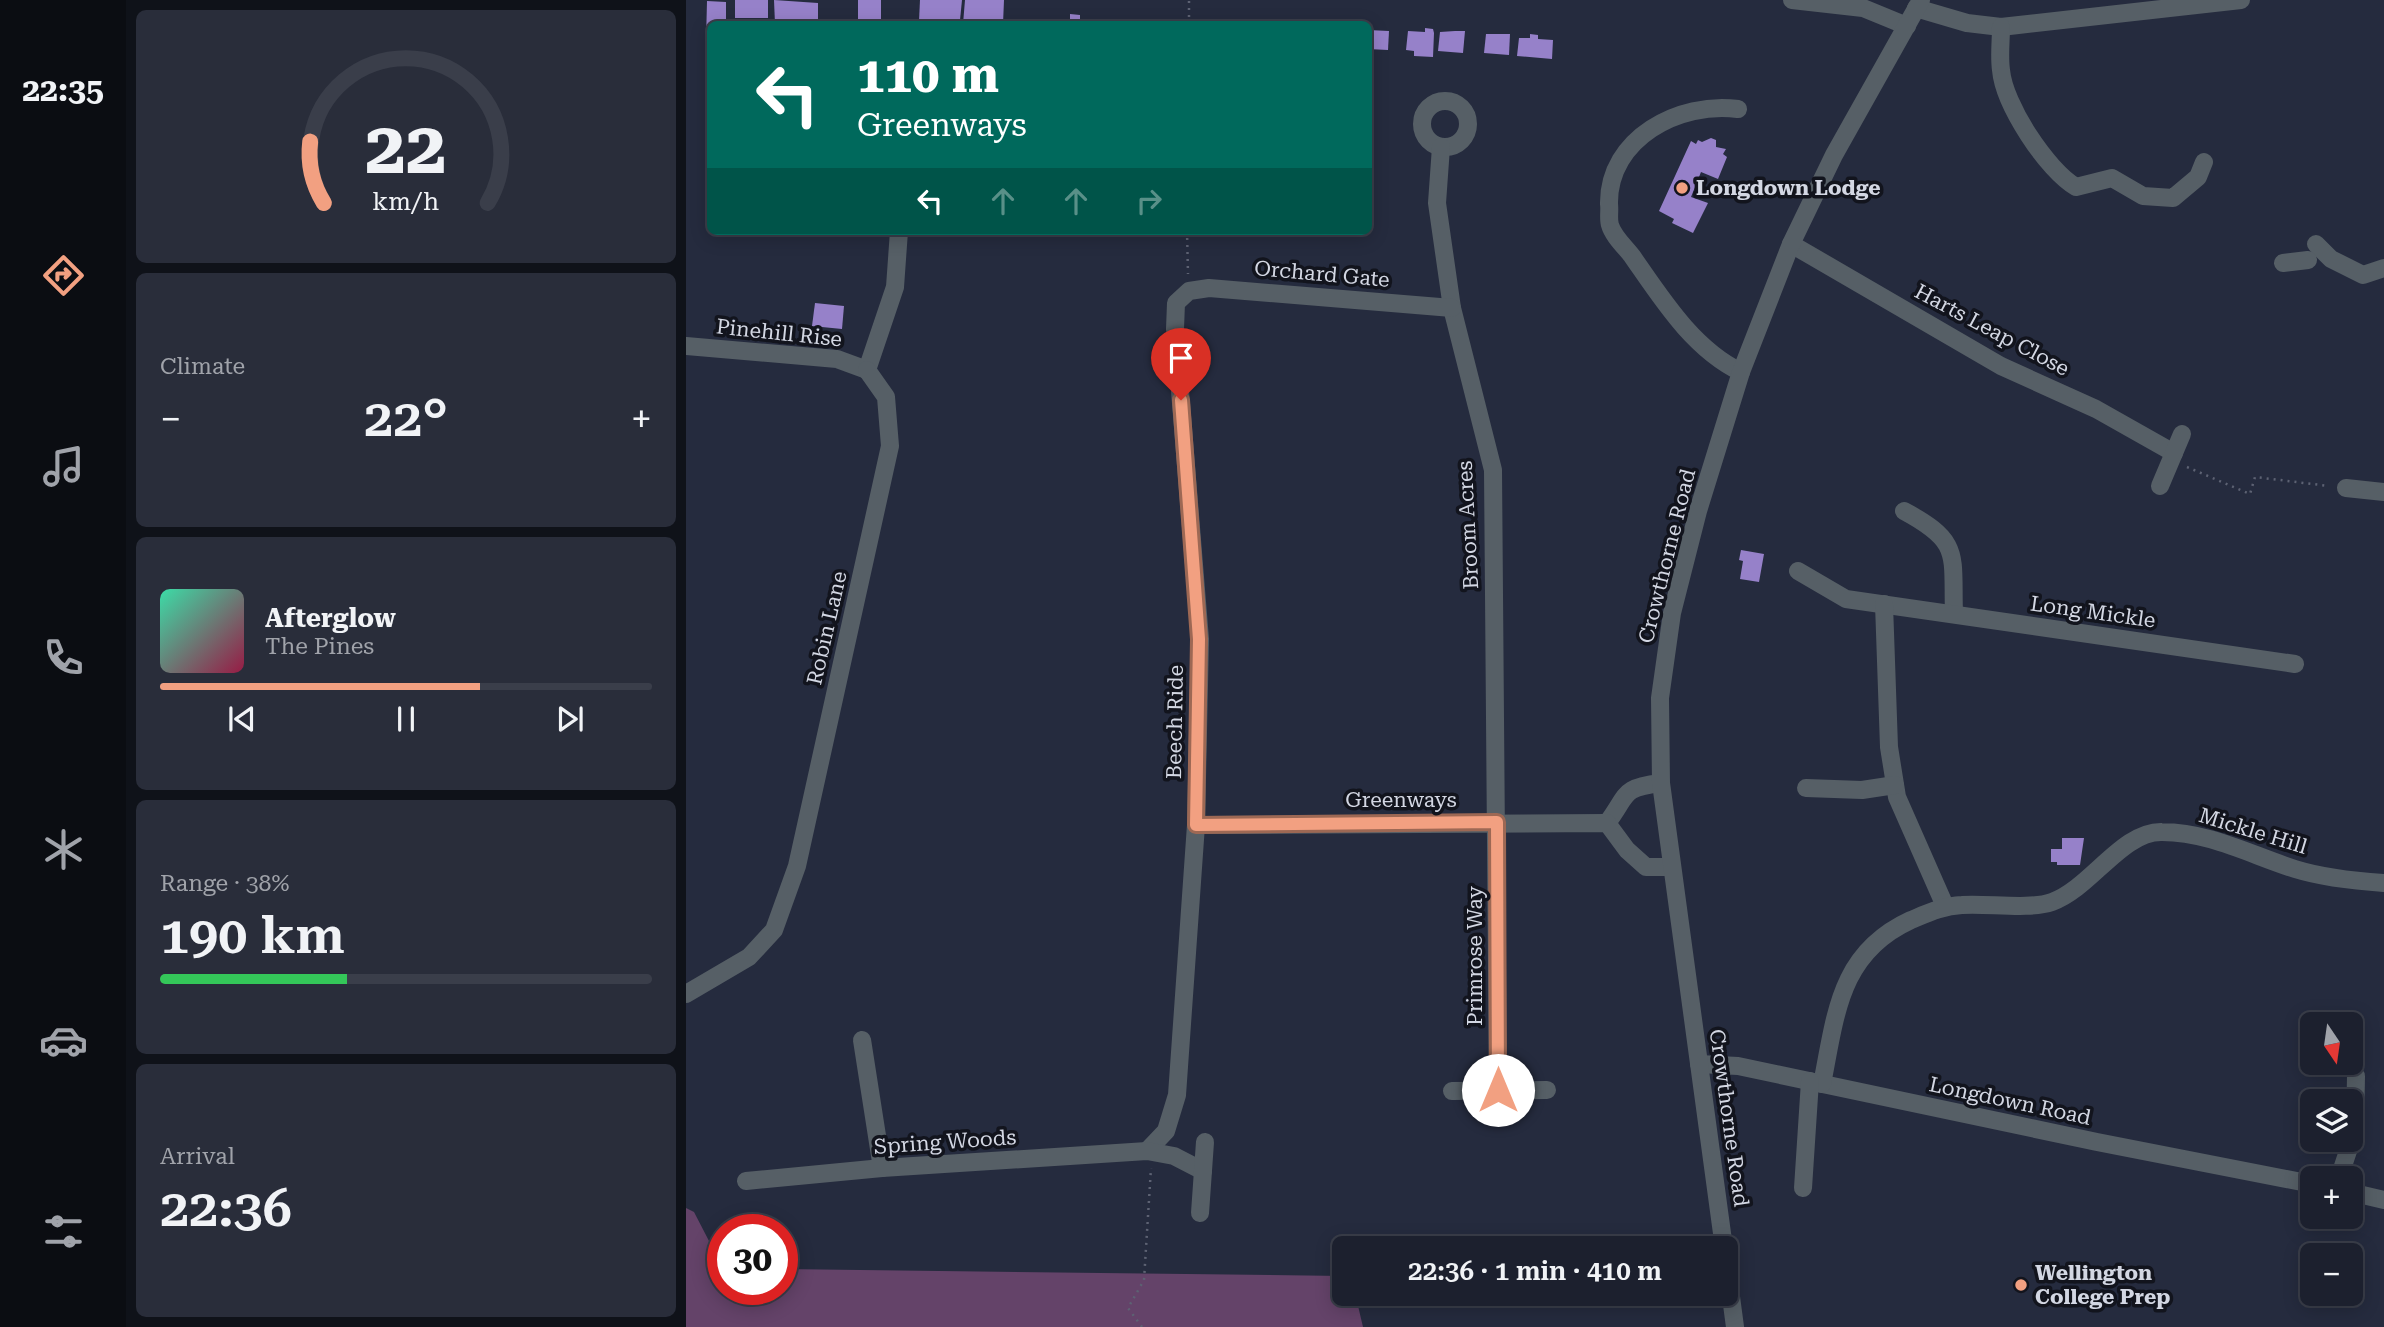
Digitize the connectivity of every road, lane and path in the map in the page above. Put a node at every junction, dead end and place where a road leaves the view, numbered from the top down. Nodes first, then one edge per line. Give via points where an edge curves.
1 (1189, 0) edge
2 (1792, 0) edge
3 (2241, 0) edge
4 (1919, 4) edge
5 (1189, 21) edge
6 (1907, 26) junction
7 (2001, 27) junction
8 (1738, 109) dead end
9 (1441, 147) dead end
10 (2204, 162) dead end
11 (899, 235) edge
12 (1187, 235) edge
13 (1791, 244) junction
14 (2283, 263) dead end
15 (2384, 268) edge
16 (1189, 291) junction
17 (1452, 308) junction
18 (686, 346) edge
19 (867, 370) junction
20 (1741, 372) junction
21 (2182, 434) dead end
22 (2173, 457) junction
23 (2160, 486) dead end
24 (2346, 488) joint
25 (2384, 492) edge
26 (1904, 511) dead end
27 (1798, 570) dead end
28 (1884, 604) junction
29 (1954, 614) junction
30 (2295, 664) dead end
31 (1661, 783) junction
32 (1895, 785) junction
33 (1806, 788) dead end
34 (1497, 822) junction
35 (1607, 823) junction
36 (1196, 825) junction
37 (1670, 867) junction
38 (2384, 883) edge
39 (1945, 906) junction
40 (686, 994) edge
41 (862, 1040) dead end
42 (1699, 1064) junction
43 (2356, 1076) dead end
44 (1816, 1082) junction
45 (1498, 1090) junction
46 (1547, 1090) dead end
47 (1452, 1091) dead end
48 (1166, 1131) junction
49 (1205, 1142) dead end
50 (1147, 1151) junction
51 (1174, 1156) junction
52 (2343, 1166) edge
53 (882, 1168) junction
54 (1203, 1171) junction
55 (746, 1181) dead end
56 (2300, 1182) edge
57 (1803, 1188) dead end
58 (2363, 1195) edge
59 (2384, 1200) edge
60 (1200, 1213) dead end
61 (1722, 1236) edge
62 (1732, 1306) edge
63 (1142, 1327) edge
64 (1735, 1327) edge

1 - 5 path
2 - 6 street via 1863,8
3 - 7 street
4 - 6 street, Crowthorne Road
4 - 7 street via 1968,23
6 - 13 street, Crowthorne Road via 1834,155
7 - 10 street via 2001,72 2009,104 2075,195 2112,178 2143,196 2173,198 2198,177
8 - 20 street via 1713,105 1661,121 1628,147 1609,187 1610,226 1694,337 1718,360
9 - 17 street, Broom Acres via 1437,203
11 - 19 street via 895,287
12 - 16 path
13 - 20 street, Crowthorne Road
13 - 22 street, Harts Leap Close via 2001,366 2096,409
14 - 15 street via 2312,252 2363,275
16 - 17 street, Orchard Gate via 1209,288
16 - 36 street, Beech Ride via 1176,303 1174,314 1199,626
17 - 34 street, Broom Acres via 1493,470
18 - 19 street, Pinehill Rise via 837,359
19 - 40 street, Robin Lane via 886,397 890,446 797,866 774,930 749,957
20 - 31 street, Crowthorne Road via 1672,613 1660,698
21 - 22 street
22 - 23 street
22 - 24 path via 2250,494 2255,477
24 - 25 street
26 - 29 street via 1936,528 1952,552
27 - 28 street, Long Mickle via 1846,599
28 - 29 street, Long Mickle
28 - 32 street via 1889,747
29 - 30 street, Long Mickle
31 - 35 street via 1626,793
31 - 37 street, Crowthorne Road
32 - 33 street via 1862,790
32 - 39 street
34 - 35 street, Greenways
34 - 36 street, Greenways
34 - 45 street, Primrose Way
35 - 37 street via 1646,867
36 - 48 street, Beech Ride via 1184,1041 1177,1095
37 - 42 street, Crowthorne Road
38 - 39 street, Mickle Hill via 2297,870 2194,834 2158,832 2130,842 2079,889 2049,903
39 - 44 street, Mickle Hill via 1887,931 1854,965 1839,998
41 - 53 street
42 - 44 street, Longdown Road via 1738,1066
42 - 61 street, Crowthorne Road
43 - 52 street via 2355,1130
44 - 56 street, Longdown Road
44 - 57 street, Mickle Hill
45 - 46 street
45 - 47 street
48 - 50 street, Beech Ride
48 - 51 street
49 - 54 street
50 - 51 street, Spring Woods
50 - 53 street, Spring Woods
50 - 63 path via 1151,1162 1143,1280 1128,1308
51 - 54 street, Spring Woods
53 - 55 street, Spring Woods
54 - 60 street
58 - 59 street
62 - 64 street

